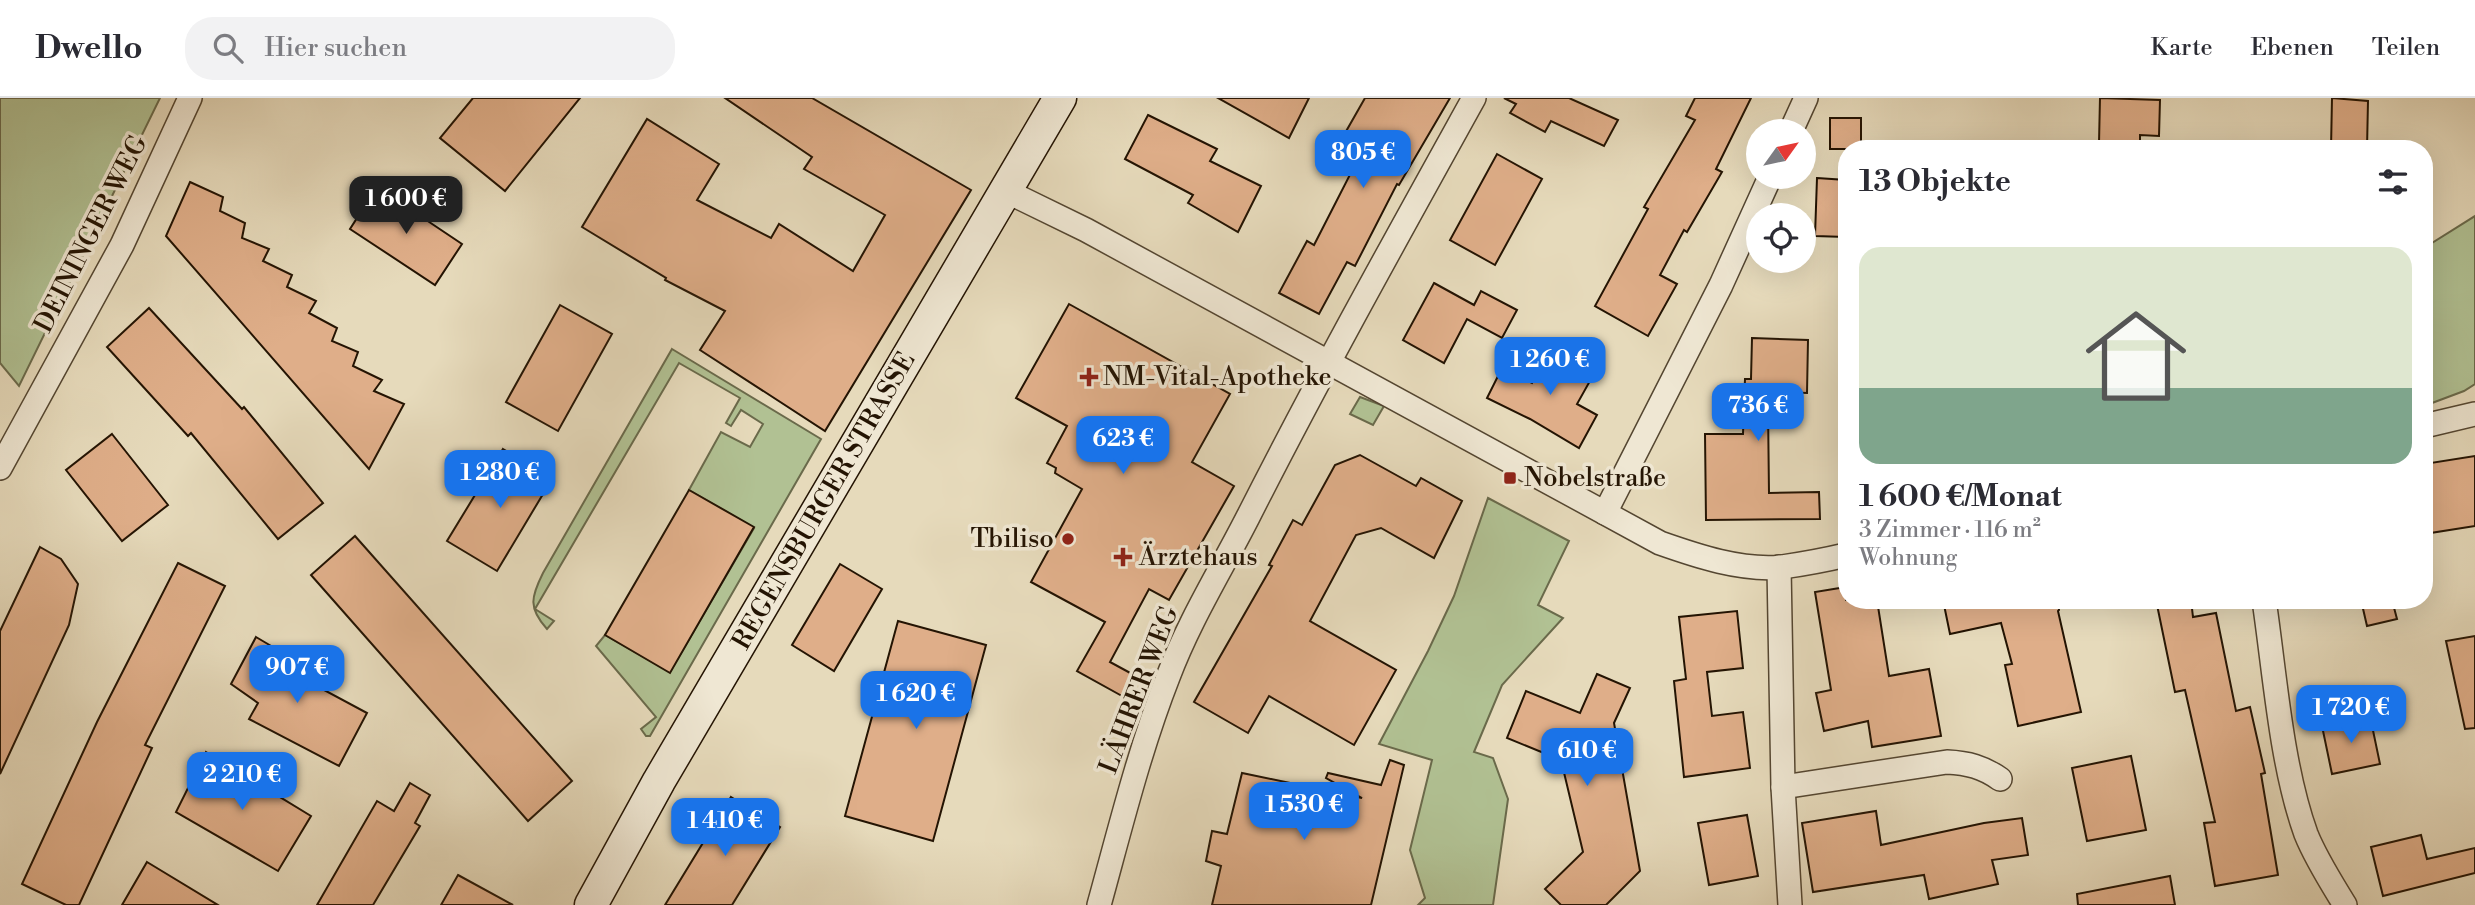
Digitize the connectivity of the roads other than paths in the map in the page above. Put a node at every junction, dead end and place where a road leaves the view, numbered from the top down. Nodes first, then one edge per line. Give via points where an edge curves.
1 (190, 98) edge
2 (1060, 98) edge
3 (1474, 98) edge
4 (1806, 98) edge
5 (1796, 119) edge
6 (1765, 189) edge
7 (1006, 191) junction
8 (1328, 360) junction
9 (2475, 414) edge
10 (2433, 424) edge
11 (0, 468) edge
12 (1605, 513) junction
13 (1838, 556) edge
14 (1779, 567) junction
15 (2265, 609) edge
16 (2000, 779) dead end
17 (1783, 787) junction
18 (590, 905) edge
19 (1099, 905) edge
20 (1790, 905) edge
21 (2345, 905) edge

1 - 11 street, DEININGER WEG via 121,244
2 - 7 main road, REGENSBURGER STRASSE
3 - 8 street, LÄHRER WEG
4 - 5 street
6 - 12 street
7 - 8 street
7 - 18 main road, REGENSBURGER STRASSE
8 - 12 street
8 - 19 street, LÄHRER WEG via 1206,592 1168,677 1135,772
9 - 10 street
12 - 14 street via 1696,555
13 - 14 street
14 - 17 street
15 - 21 street via 2289,768 2306,833
16 - 17 street via 1968,763 1947,762
17 - 20 street

